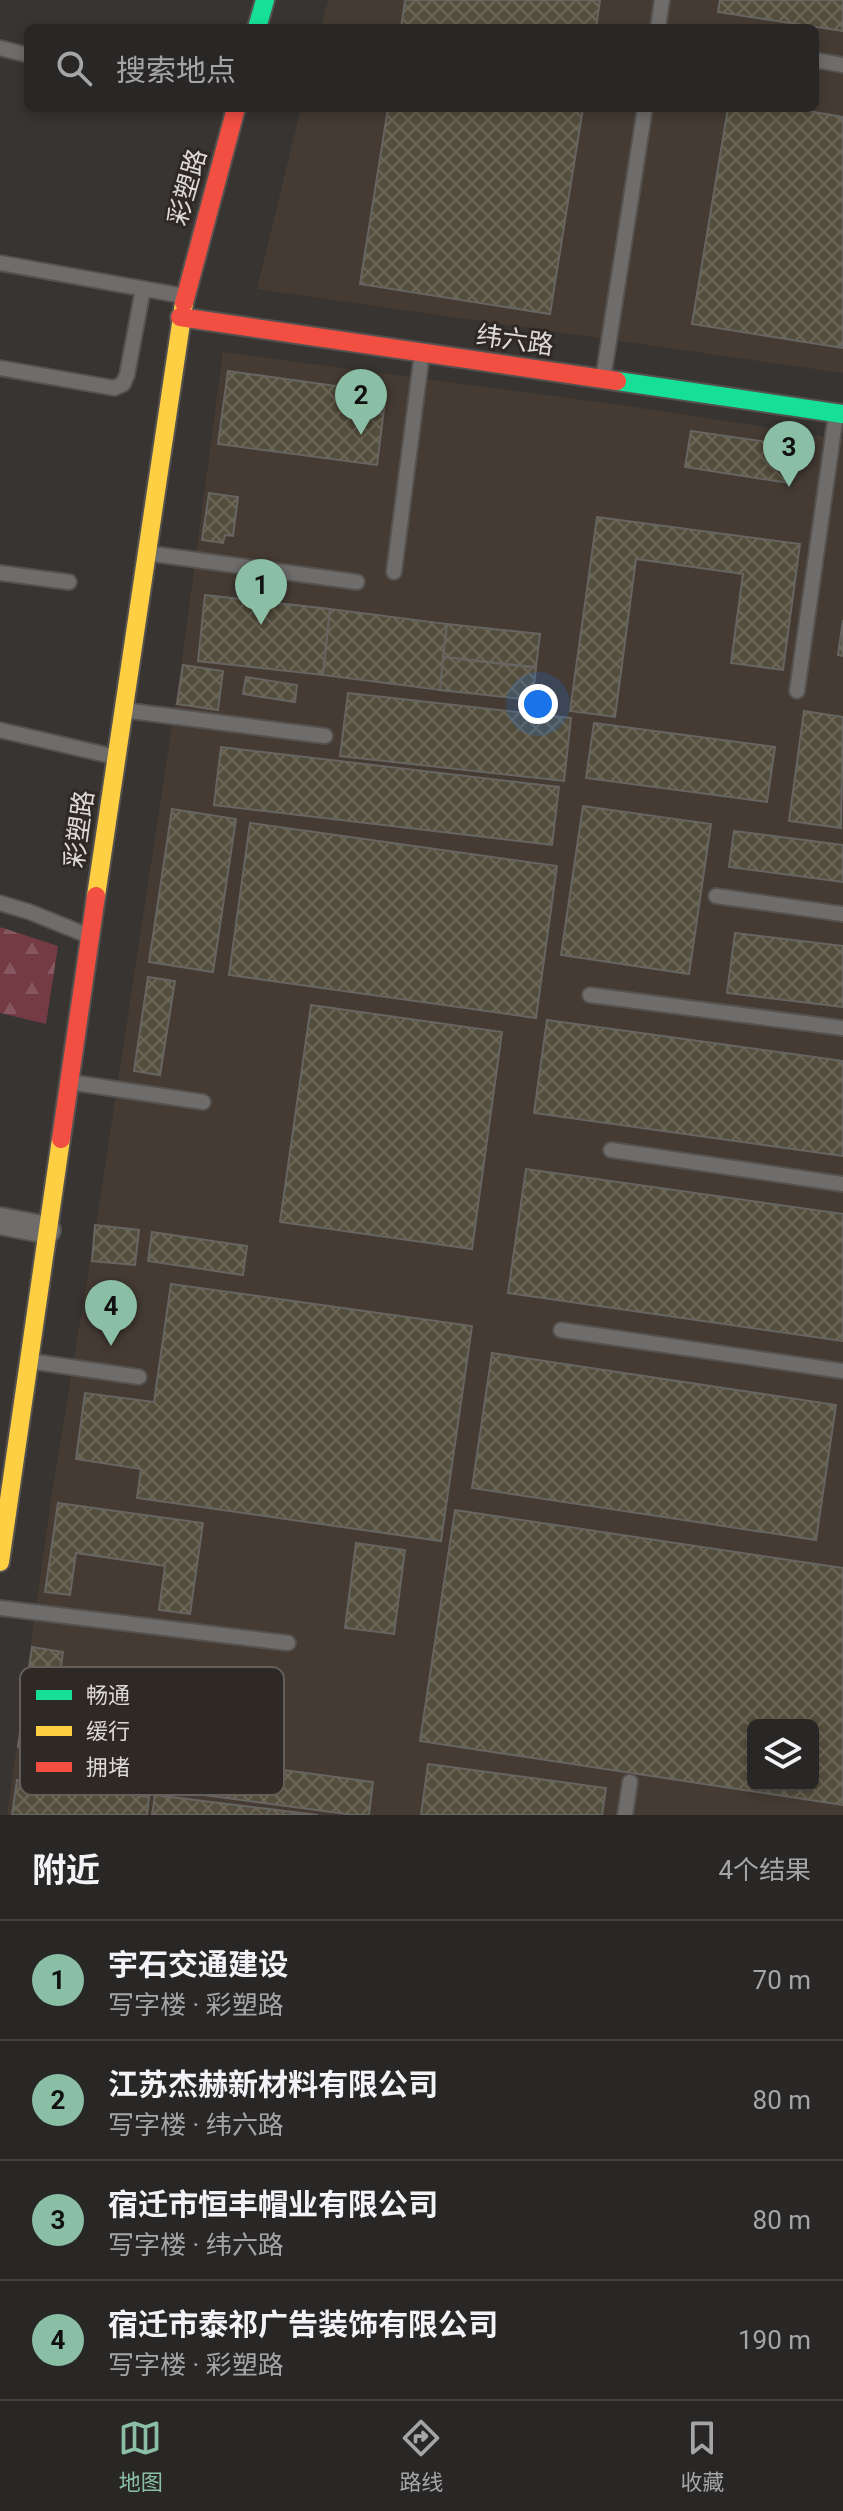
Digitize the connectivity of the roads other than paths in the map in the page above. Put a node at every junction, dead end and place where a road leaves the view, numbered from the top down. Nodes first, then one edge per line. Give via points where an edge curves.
1 (265, 0) edge
2 (662, 0) edge
3 (258, 24) edge
4 (659, 24) edge
5 (0, 48) edge
6 (24, 54) edge
7 (819, 61) edge
8 (843, 65) edge
9 (232, 112) edge
10 (644, 112) edge
11 (0, 263) edge
12 (143, 289) junction
13 (184, 296) junction
14 (180, 317) junction
15 (422, 353) junction
16 (0, 368) edge
17 (603, 379) junction
18 (840, 414) edge
19 (146, 553) junction
20 (394, 572) dead end
21 (0, 573) edge
22 (69, 582) dead end
23 (357, 582) dead end
24 (797, 691) dead end
25 (123, 710) junction
26 (0, 730) edge
27 (325, 736) dead end
28 (116, 757) junction
29 (716, 896) dead end
30 (0, 903) edge
31 (843, 914) edge
32 (90, 937) junction
33 (590, 995) dead end
34 (843, 1028) edge
35 (69, 1082) junction
36 (203, 1102) dead end
37 (611, 1150) dead end
38 (843, 1184) edge
39 (0, 1221) edge
40 (47, 1230) junction
41 (561, 1330) dead end
42 (28, 1361) junction
43 (843, 1371) edge
44 (139, 1377) dead end
45 (7, 1468) edge
46 (0, 1562) edge
47 (0, 1608) edge
48 (288, 1643) dead end
49 (630, 1782) dead end
50 (625, 1815) edge

1 - 3 street
2 - 4 lane
5 - 6 lane
7 - 8 lane
9 - 13 street, 彩塑路
10 - 17 lane
11 - 12 lane
12 - 13 lane
12 - 16 lane via 123,384 114,388
13 - 14 street, 彩塑路
14 - 15 street, 纬六路
14 - 19 street, 彩塑路
15 - 17 street, 纬六路
15 - 20 lane
17 - 18 street, 纬六路
18 - 24 lane
19 - 23 lane
19 - 25 street, 彩塑路
21 - 22 lane
25 - 27 lane
25 - 28 street, 彩塑路
26 - 28 lane
28 - 32 street, 彩塑路
29 - 31 lane
30 - 32 lane
32 - 35 street, 彩塑路
33 - 34 lane
35 - 36 lane
35 - 40 street, 彩塑路
37 - 38 lane
39 - 40 street
40 - 42 street, 彩塑路
41 - 43 lane
42 - 44 lane
42 - 45 street, 彩塑路
45 - 46 street, 彩塑路
47 - 48 lane
49 - 50 lane

